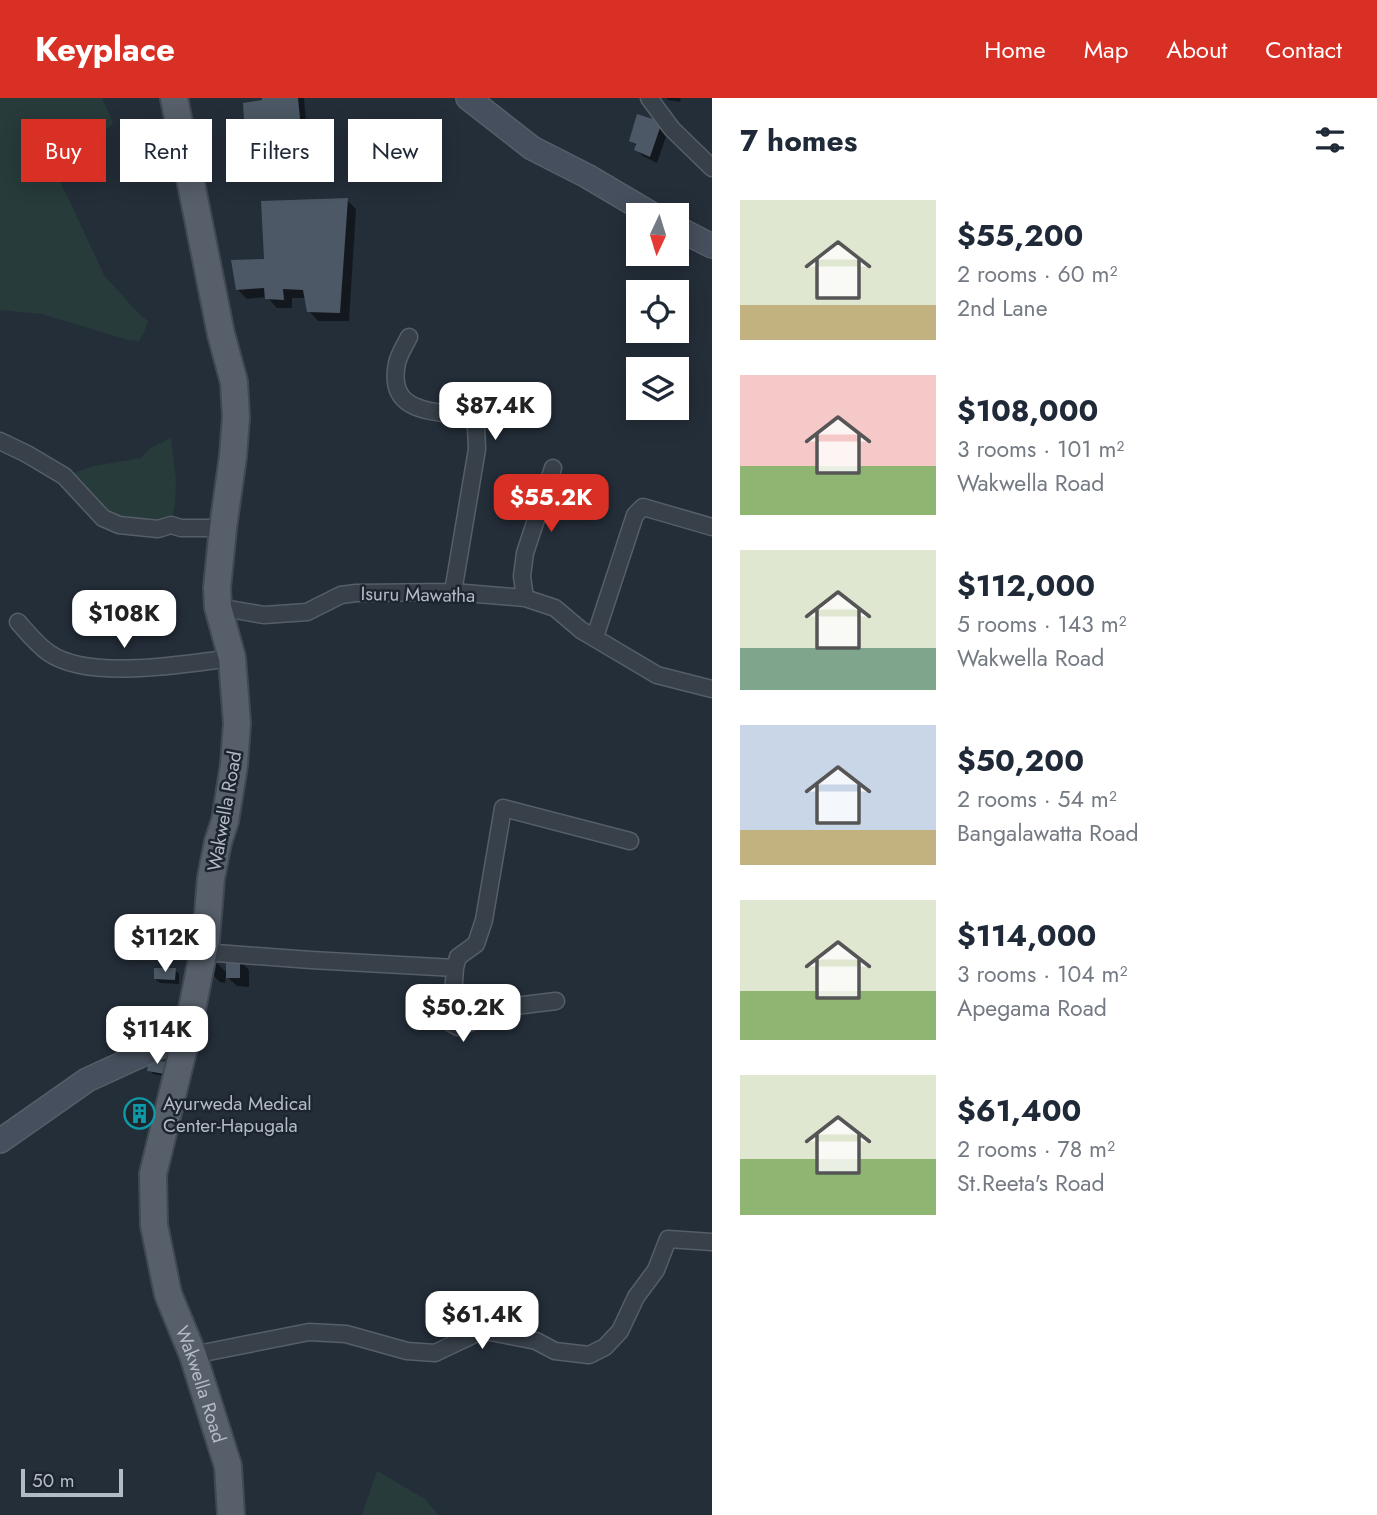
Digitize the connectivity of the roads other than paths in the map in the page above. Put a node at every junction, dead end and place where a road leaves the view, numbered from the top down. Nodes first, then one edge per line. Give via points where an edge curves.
1 (174, 98) edge
2 (468, 98) edge
3 (649, 98) edge
4 (712, 168) edge
5 (633, 203) edge
6 (690, 235) edge
7 (712, 246) edge
8 (409, 337) dead end
9 (0, 441) edge
10 (553, 468) dead end
11 (712, 527) edge
12 (223, 528) junction
13 (453, 592) junction
14 (525, 598) junction
15 (218, 607) junction
16 (18, 622) dead end
17 (602, 642) junction
18 (232, 659) junction
19 (711, 693) edge
20 (630, 841) dead end
21 (203, 952) junction
22 (455, 968) junction
23 (556, 1001) dead end
24 (187, 1034) junction
25 (0, 1142) edge
26 (712, 1242) edge
27 (193, 1355) junction
28 (231, 1515) edge

1 - 12 main road, Wakwella Road via 234,382 233,456
2 - 5 street via 532,148
3 - 4 street via 671,129
6 - 7 street
8 - 13 street via 397,362 396,389 406,403 427,411 468,416 477,426
9 - 12 street via 64,476 103,517 119,525
10 - 14 street via 525,553
11 - 17 street via 643,507 635,515
12 - 15 main road, Wakwella Road
13 - 14 street, Isuru Mawatha
13 - 15 street, Isuru Mawatha via 356,593 341,595 307,612 264,615
14 - 17 street, Isuru Mawatha via 555,608
15 - 18 main road, Wakwella Road
16 - 18 street via 49,653 74,664 148,669
17 - 19 street, Isuru Mawatha via 657,675
18 - 21 main road, Wakwella Road via 237,723 234,765 211,878
20 - 22 street via 503,808 484,920 476,944 458,957
21 - 22 street
21 - 24 main road, Wakwella Road
22 - 23 street via 451,1023 458,1027 515,1006
24 - 25 street via 87,1080
24 - 27 main road, Wakwella Road via 153,1174 154,1225 168,1294
26 - 27 street via 668,1239 656,1270 636,1297 620,1331 589,1355 555,1351 536,1341 491,1332 477,1333 435,1353 407,1351 346,1334 309,1332
27 - 28 main road, Wakwella Road via 229,1466

